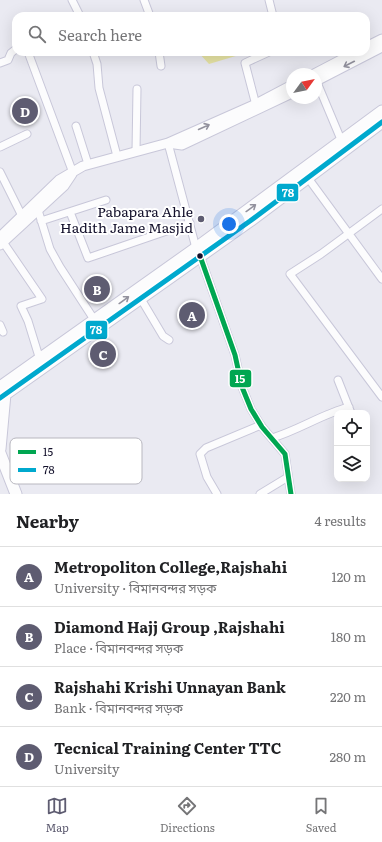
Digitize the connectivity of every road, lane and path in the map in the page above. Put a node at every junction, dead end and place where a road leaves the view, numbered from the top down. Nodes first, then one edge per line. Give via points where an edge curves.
1 (72, 0) edge
2 (144, 0) edge
3 (270, 0) edge
4 (78, 12) edge
5 (148, 12) edge
6 (272, 12) edge
7 (382, 39) edge
8 (370, 45) edge
9 (382, 48) edge
10 (12, 52) edge
11 (370, 54) edge
12 (29, 56) edge
13 (94, 56) edge
14 (160, 56) edge
15 (260, 56) edge
16 (350, 56) edge
17 (365, 56) edge
18 (0, 63) edge
19 (161, 66) dead end
20 (322, 75) edge
21 (322, 76) edge
22 (137, 89) dead end
23 (286, 89) edge
24 (322, 94) edge
25 (286, 96) edge
26 (256, 107) junction
27 (382, 111) edge
28 (382, 122) edge
29 (76, 126) dead end
30 (27, 134) dead end
31 (168, 142) junction
32 (342, 142) junction
33 (0, 147) edge
34 (136, 151) junction
35 (117, 156) junction
36 (88, 164) junction
37 (0, 172) edge
38 (73, 173) junction
39 (308, 178) junction
40 (106, 200) dead end
41 (382, 209) edge
42 (38, 210) junction
43 (70, 212) junction
44 (22, 216) junction
45 (41, 221) junction
46 (190, 223) junction
47 (350, 233) junction
48 (1, 241) edge
49 (198, 252) junction
50 (382, 279) edge
51 (140, 299) junction
52 (96, 321) junction
53 (0, 325) edge
54 (4, 332) dead end
55 (169, 340) dead end
56 (40, 360) junction
57 (338, 380) dead end
58 (2, 393) edge
59 (382, 397) edge
60 (350, 410) edge
61 (334, 411) edge
62 (261, 425) junction
63 (272, 438) junction
64 (0, 449) edge
65 (0, 453) edge
66 (0, 474) edge
67 (288, 477) junction
68 (10, 479) edge
69 (12, 484) edge
70 (8, 494) edge
71 (16, 494) edge
72 (217, 494) edge
73 (260, 494) edge
74 (291, 494) edge

1 - 4 street
2 - 5 street
3 - 6 street
7 - 8 main road
9 -> 11 main road
10 - 18 street via 8,60
12 - 38 street
13 - 35 street via 99,88
14 - 19 street
15 - 26 street via 245,63
16 - 20 main road
17 -> 21 main road
22 - 34 street
23 - 26 main road
24 - 32 street
25 - 26 main road
26 - 31 main road
27 - 32 main road
28 - 39 main road
29 - 36 street
30 - 33 street
31 - 34 main road
31 - 46 street
49 -> 32 main road
34 - 35 main road
35 - 36 main road
36 - 38 main road
37 - 44 street
38 - 42 main road via 64,186
38 - 44 main road via 59,180
39 - 47 street
39 - 49 main road
40 - 43 street
41 - 47 street
42 - 45 street
42 - 48 main road
43 - 45 street
43 - 46 street via 88,258
44 - 48 main road
45 - 52 street via 50,249
46 - 49 street
47 - 50 street
47 - 59 street via 290,274
48 - 56 street via 42,299 20,306 28,321
49 - 51 main road
52 -> 49 main road
49 - 62 street via 235,355 242,387
51 - 55 street via 163,336
51 - 58 main road
52 - 56 main road
53 - 54 street
56 - 58 main road
57 - 60 street
58 - 64 main road
61 - 63 street
62 - 63 street
62 - 72 street via 206,448 200,454 207,477
63 - 67 street via 285,454
65 - 68 main road
66 - 70 main road
67 - 73 street
67 - 74 street
69 - 71 main road

